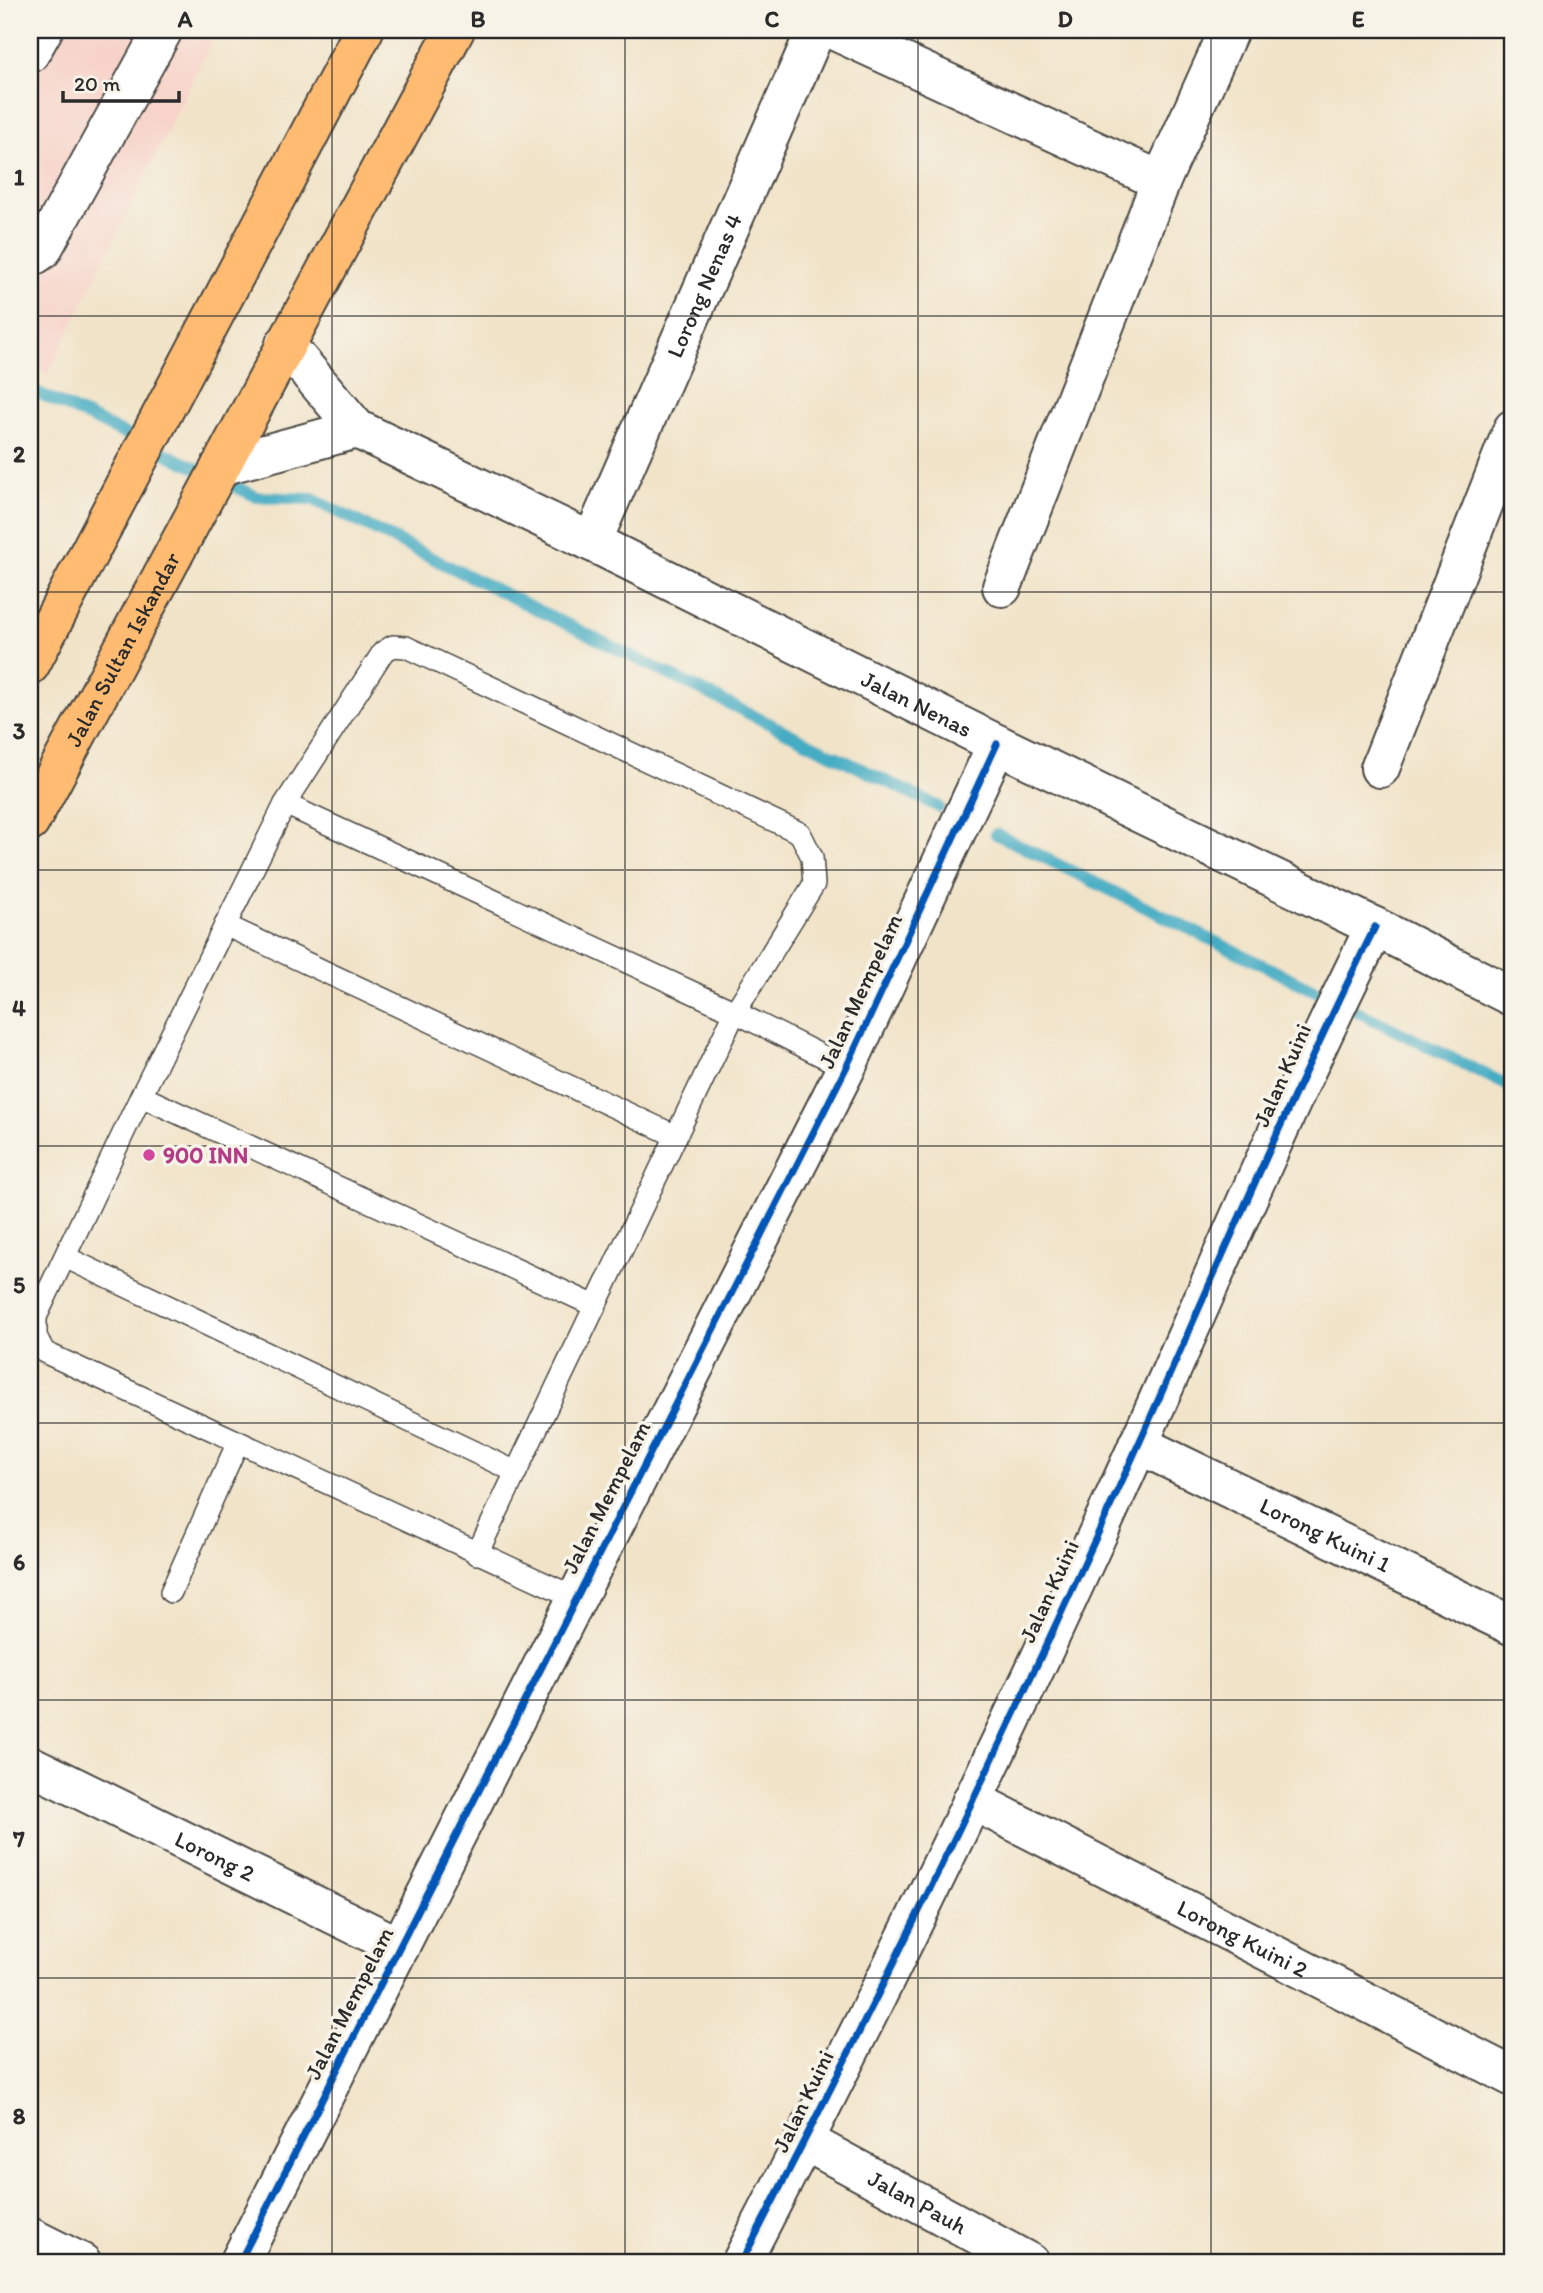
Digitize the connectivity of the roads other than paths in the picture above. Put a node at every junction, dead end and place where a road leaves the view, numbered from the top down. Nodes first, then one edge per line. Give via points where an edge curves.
1 (43, 30) edge
2 (163, 30) edge
3 (455, 30) edge
4 (816, 30) edge
5 (833, 30) edge
6 (1229, 30) edge
7 (362, 31) edge
8 (30, 53) edge
9 (1161, 180) junction
10 (30, 258) edge
11 (285, 344) junction
12 (357, 429) junction
13 (1513, 429) edge
14 (219, 469) junction
15 (592, 542) junction
16 (1002, 587) dead end
17 (30, 665) edge
18 (998, 744) junction
19 (1380, 768) dead end
20 (285, 804) junction
21 (30, 822) edge
22 (225, 925) junction
23 (1375, 927) junction
24 (1513, 997) edge
25 (735, 1012) junction
26 (846, 1068) junction
27 (141, 1096) junction
28 (676, 1136) junction
29 (65, 1257) junction
30 (595, 1306) junction
31 (238, 1442) junction
32 (1138, 1444) junction
33 (516, 1472) junction
34 (477, 1554) junction
35 (171, 1592) dead end
36 (576, 1598) junction
37 (1513, 1626) edge
38 (30, 1766) edge
39 (972, 1800) junction
40 (400, 1947) junction
41 (1513, 2077) edge
42 (805, 2141) junction
43 (30, 2237) edge
44 (82, 2263) edge
45 (239, 2263) edge
46 (741, 2263) edge
47 (1030, 2263) edge

1 - 8 street
2 - 10 street via 42,250
3 - 11 main road, Jalan Sultan Iskandar
4 - 15 street, Lorong Nenas 4
5 - 9 street
6 - 9 street
7 - 17 main road
9 - 16 street
11 - 12 street, Jalan Nenas
11 - 14 main road, Jalan Sultan Iskandar
12 - 14 street
12 - 15 street, Jalan Nenas
13 - 19 street
14 - 21 main road, Jalan Sultan Iskandar
15 - 18 street, Jalan Nenas
18 - 23 street, Jalan Nenas
18 - 26 street, Jalan Mempelam
20 - 22 lane
20 - 25 lane
20 - 25 lane via 383,652 393,646 406,647 800,833 812,857 814,884
22 - 27 lane
22 - 28 lane
23 - 24 street, Jalan Nenas
23 - 32 street, Jalan Kuini via 1327,1023
25 - 26 lane
25 - 28 lane
26 - 36 street, Jalan Mempelam
27 - 29 lane
27 - 30 lane
28 - 30 lane
29 - 31 lane via 36,1317 36,1336 44,1352
29 - 33 lane
30 - 33 lane
31 - 34 lane
31 - 35 lane
32 - 37 street, Lorong Kuini 1
32 - 39 street, Jalan Kuini
33 - 34 lane
34 - 36 lane
36 - 40 street, Jalan Mempelam
38 - 40 street, Lorong 2
39 - 41 street, Lorong Kuini 2
39 - 42 street, Jalan Kuini
40 - 45 street, Jalan Mempelam
42 - 46 street, Jalan Kuini
42 - 47 street, Jalan Pauh
43 - 44 street

